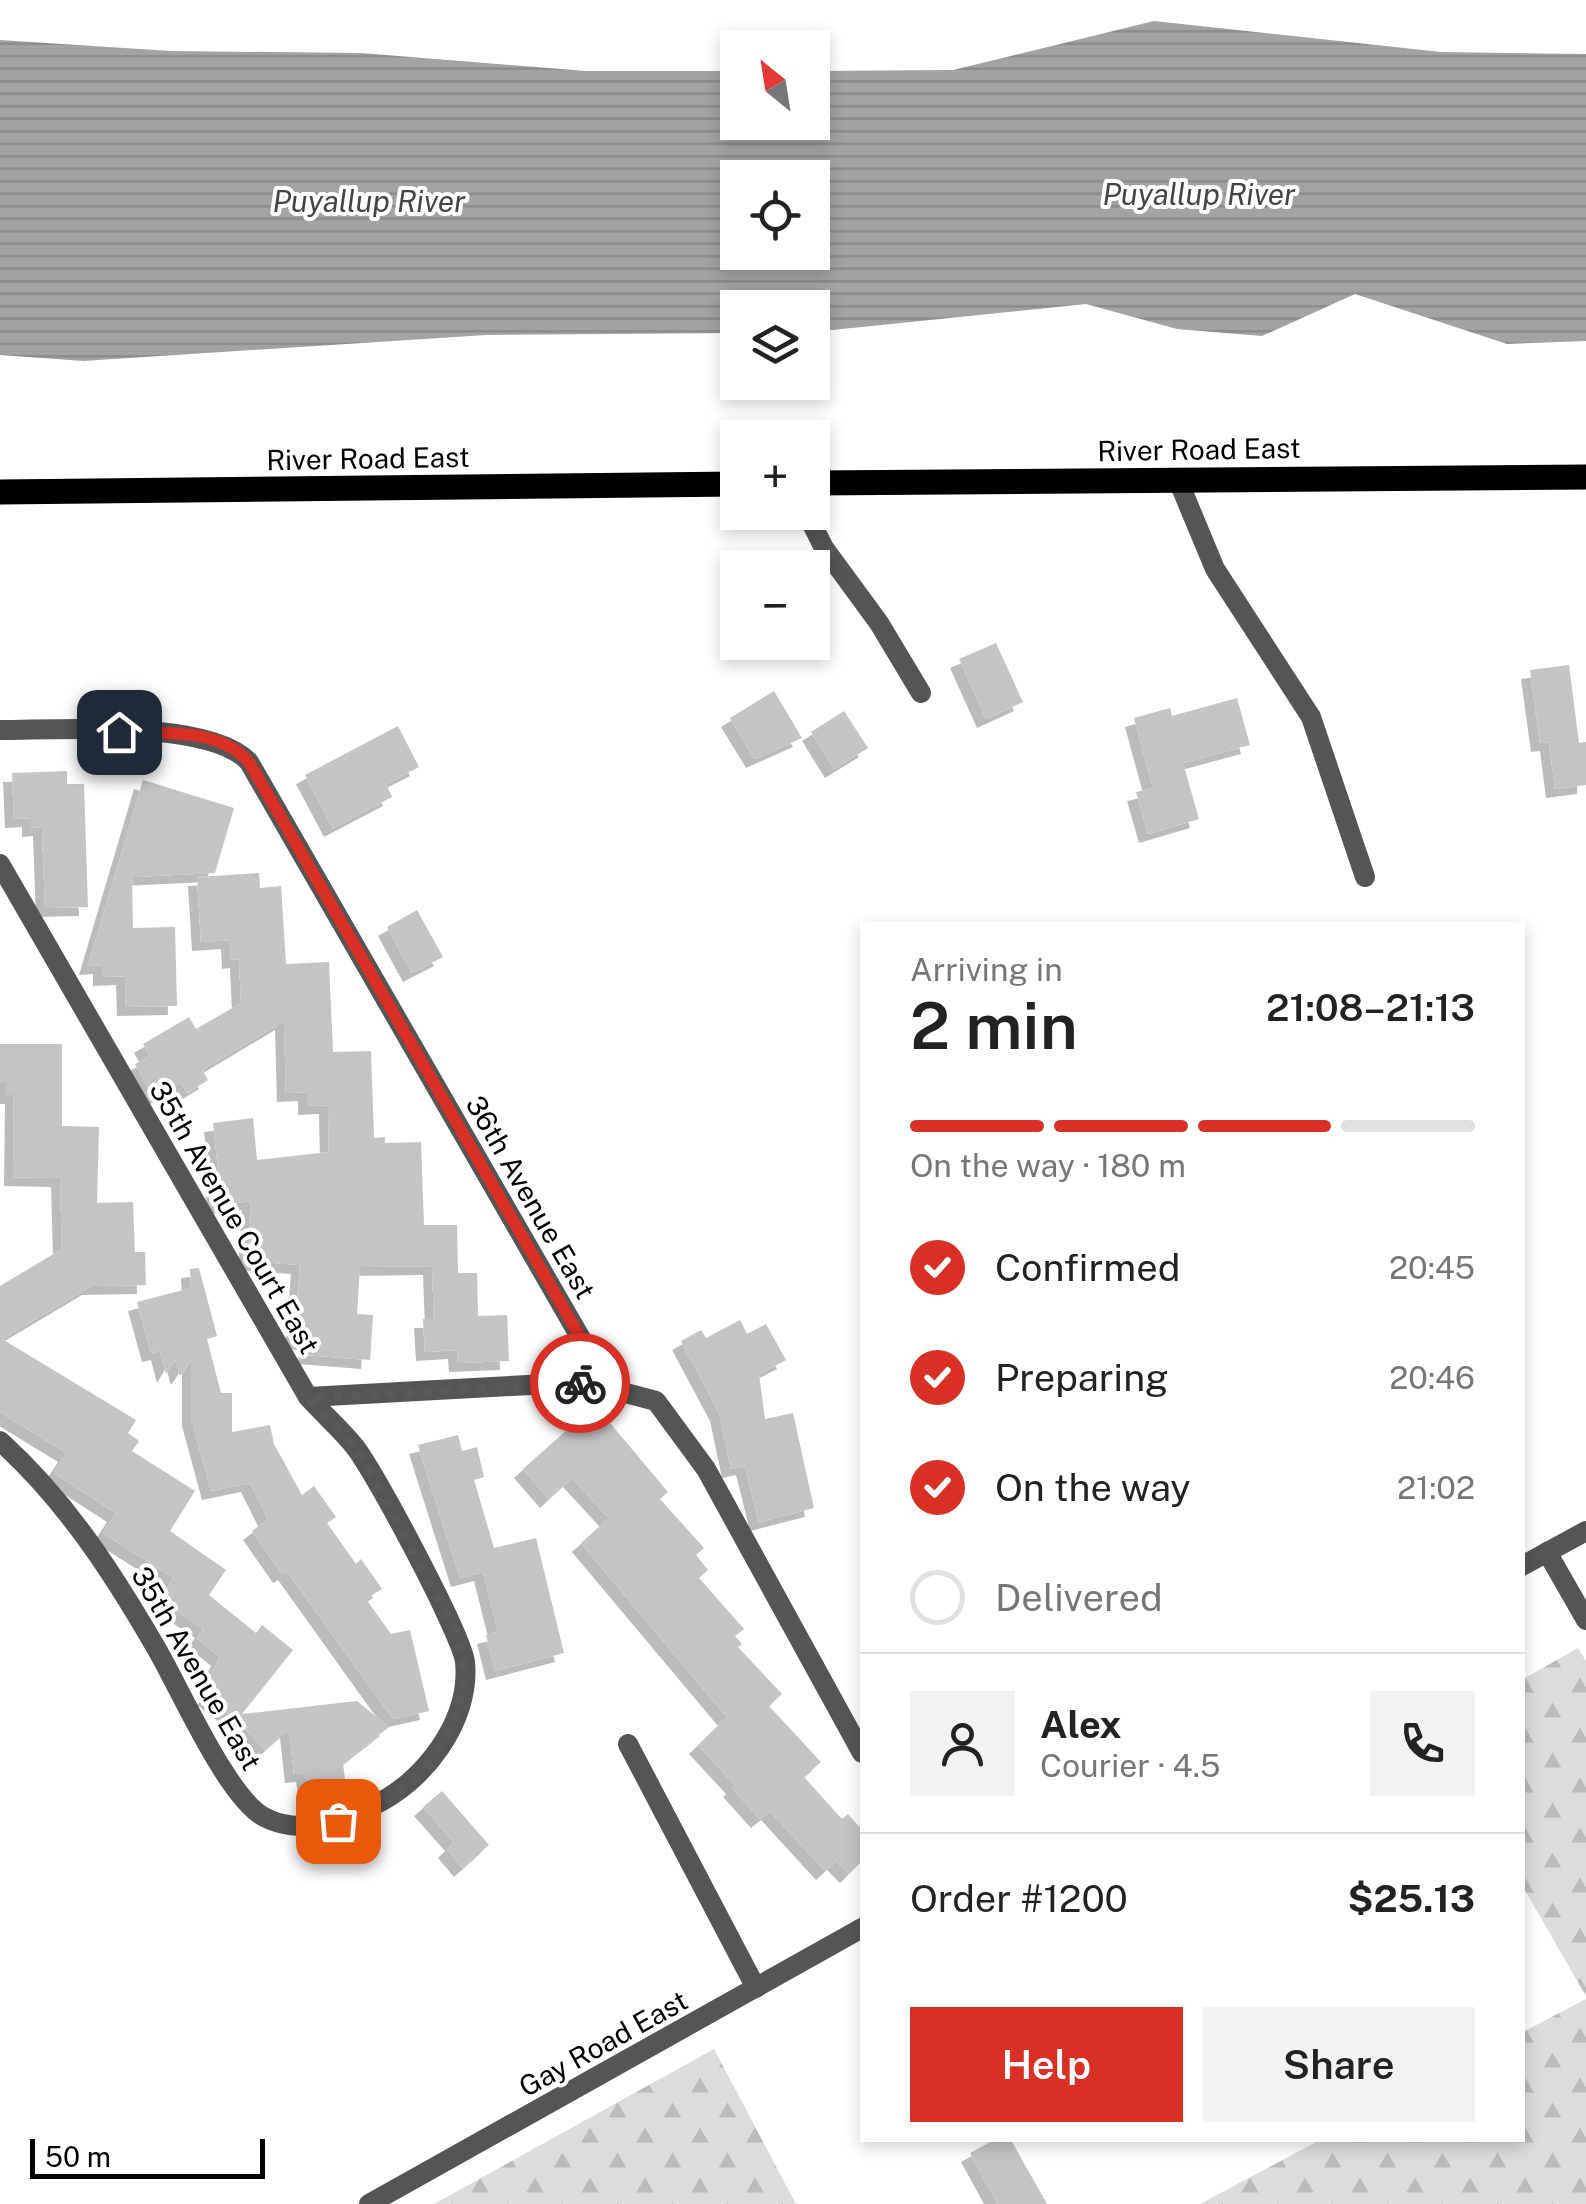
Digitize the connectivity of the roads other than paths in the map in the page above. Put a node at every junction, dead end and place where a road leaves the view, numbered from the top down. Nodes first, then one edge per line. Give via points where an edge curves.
1 (1586, 477) edge
2 (1178, 480) junction
3 (830, 483) edge
4 (720, 484) edge
5 (0, 492) edge
6 (815, 530) edge
7 (920, 693) dead end
8 (0, 730) edge
9 (0, 864) edge
10 (1365, 877) dead end
11 (584, 1382) junction
12 (308, 1398) junction
13 (0, 1441) edge
14 (1586, 1531) edge
15 (1547, 1552) junction
16 (1525, 1564) edge
17 (1586, 1620) edge
18 (628, 1744) dead end
19 (860, 1748) edge
20 (392, 1797) joint
21 (860, 1929) edge
22 (756, 1988) junction
23 (369, 2204) edge

1 - 2 main road, River Road East
2 - 3 main road, River Road East
2 - 10 street via 1214,569 1312,716
4 - 5 main road, River Road East
6 - 7 street
8 - 11 street, 36th Avenue East via 157,733 236,748 262,780 573,1325 587,1364
9 - 12 street, 35th Avenue Court East
11 - 12 street
11 - 19 street via 656,1401 674,1422 706,1468
12 - 20 street, 35th Avenue Court East via 357,1449 465,1657 454,1726
13 - 20 street, 35th Avenue East via 40,1477 95,1549 251,1809 308,1827
14 - 15 street
15 - 16 street
15 - 17 street
18 - 22 street
21 - 22 street, Gay Road East
22 - 23 street, Gay Road East

